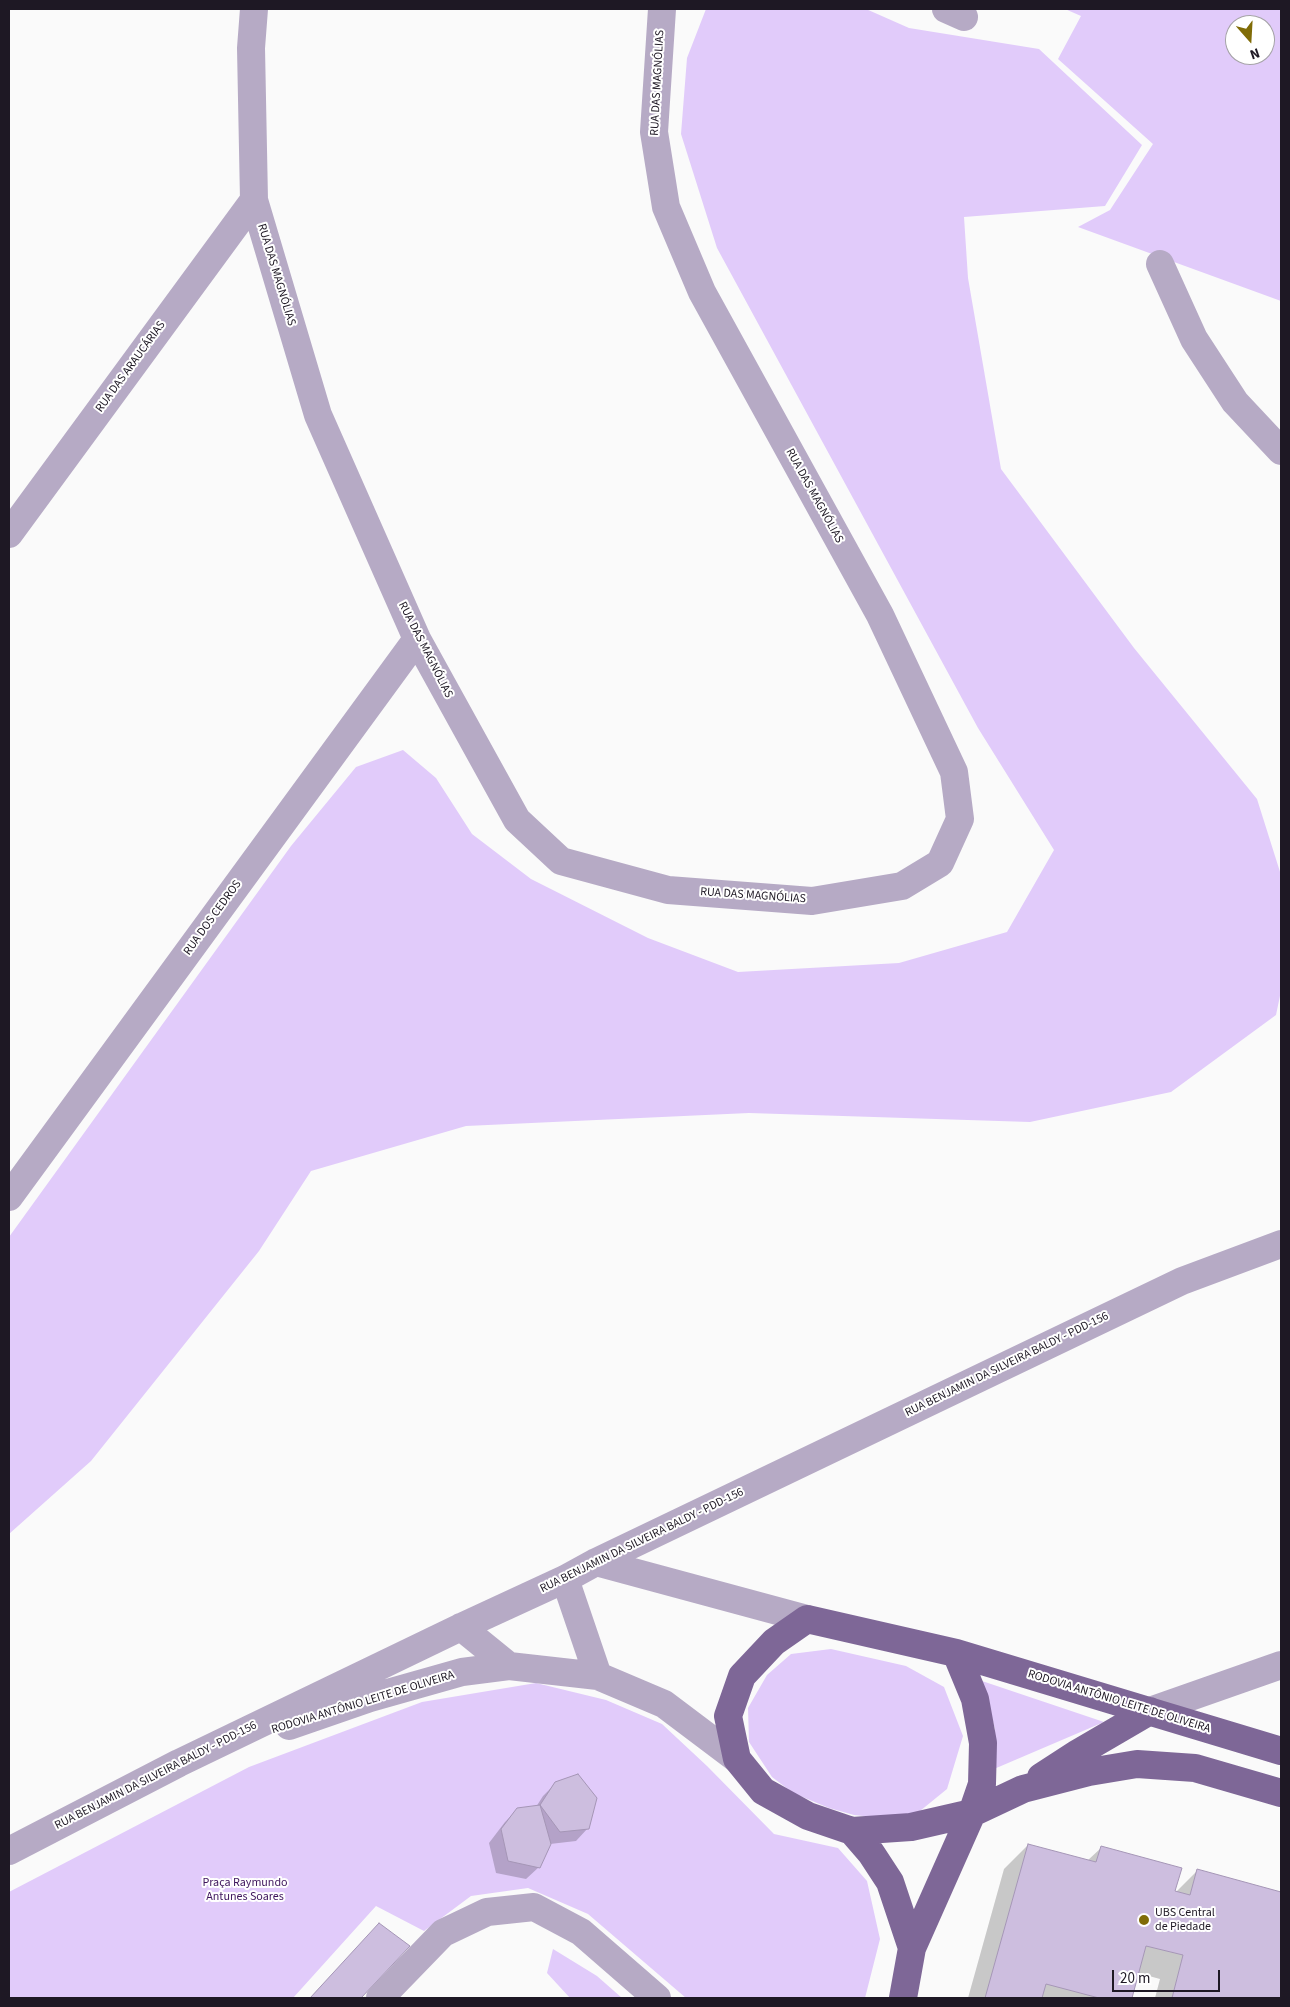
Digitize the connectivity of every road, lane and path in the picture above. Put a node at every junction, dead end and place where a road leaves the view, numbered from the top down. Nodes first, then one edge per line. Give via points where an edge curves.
1 (254, 9) edge
2 (662, 9) edge
3 (254, 200) junction
4 (1160, 264) dead end
5 (1281, 451) edge
6 (9, 534) edge
7 (417, 639) junction
8 (9, 1197) edge
9 (1281, 1244) edge
10 (596, 1562) junction
11 (565, 1579) junction
12 (807, 1619) junction
13 (461, 1627) junction
14 (956, 1653) junction
15 (1281, 1665) edge
16 (509, 1666) junction
17 (598, 1676) junction
18 (1150, 1711) junction
19 (1281, 1751) edge
20 (736, 1759) junction
21 (179, 1763) junction
22 (1023, 1789) junction
23 (1281, 1793) edge
24 (972, 1813) junction
25 (852, 1831) junction
26 (9, 1851) edge
27 (912, 1948) junction
28 (380, 1998) edge
29 (657, 1998) edge
30 (903, 1998) edge

1 - 3 street, RUA DAS MAGNÓLIAS via 251,48
2 - 7 street, RUA DAS MAGNÓLIAS via 654,132 666,207 702,292 880,615 954,772 960,819 940,863 902,886 812,901 668,890 560,861 517,820
3 - 6 street, RUA DAS ARAUCÁRIAS
3 - 7 street, RUA DAS MAGNÓLIAS via 318,415
4 - 5 street via 1194,339 1219,378 1235,402
7 - 8 street, RUA DOS CEDROS
9 - 10 street, RUA BENJAMIN DA SILVEIRA BALDY - PDD-156 via 1182,1281
10 - 11 street, RUA BENJAMIN DA SILVEIRA BALDY - PDD-156
10 - 12 street, RODOVIA ANTÔNIO LEITE DE OLIVEIRA
11 - 13 street, RUA BENJAMIN DA SILVEIRA BALDY - PDD-156
11 - 17 street
12 - 14 main road, RODOVIA ANTÔNIO LEITE DE OLIVEIRA
12 - 20 main road, RODOVIA ANTÔNIO LEITE DE OLIVEIRA via 774,1642 742,1676 728,1716
13 - 16 street
13 - 21 street, RUA BENJAMIN DA SILVEIRA BALDY - PDD-156
14 - 18 main road, RODOVIA ANTÔNIO LEITE DE OLIVEIRA
14 - 24 main road via 976,1699 983,1743 982,1784
15 - 18 street
16 - 17 street, RODOVIA ANTÔNIO LEITE DE OLIVEIRA
16 - 21 street, RODOVIA ANTÔNIO LEITE DE OLIVEIRA via 462,1672 370,1698
17 - 20 street, RODOVIA ANTÔNIO LEITE DE OLIVEIRA via 664,1704
18 - 19 main road, RODOVIA ANTÔNIO LEITE DE OLIVEIRA
18 - 22 main road via 1078,1752
20 - 25 main road, RODOVIA ANTÔNIO LEITE DE OLIVEIRA via 763,1791 808,1816
21 - 26 street, RUA BENJAMIN DA SILVEIRA BALDY - PDD-156
22 - 23 main road, RODOVIA ANTÔNIO LEITE DE OLIVEIRA via 1137,1764 1195,1768
22 - 24 main road, RODOVIA ANTÔNIO LEITE DE OLIVEIRA
24 - 25 main road, RODOVIA ANTÔNIO LEITE DE OLIVEIRA via 911,1828
24 - 27 main road
25 - 27 main road via 890,1882
27 - 30 main road
28 - 29 street via 442,1933 487,1912 534,1907 581,1932

